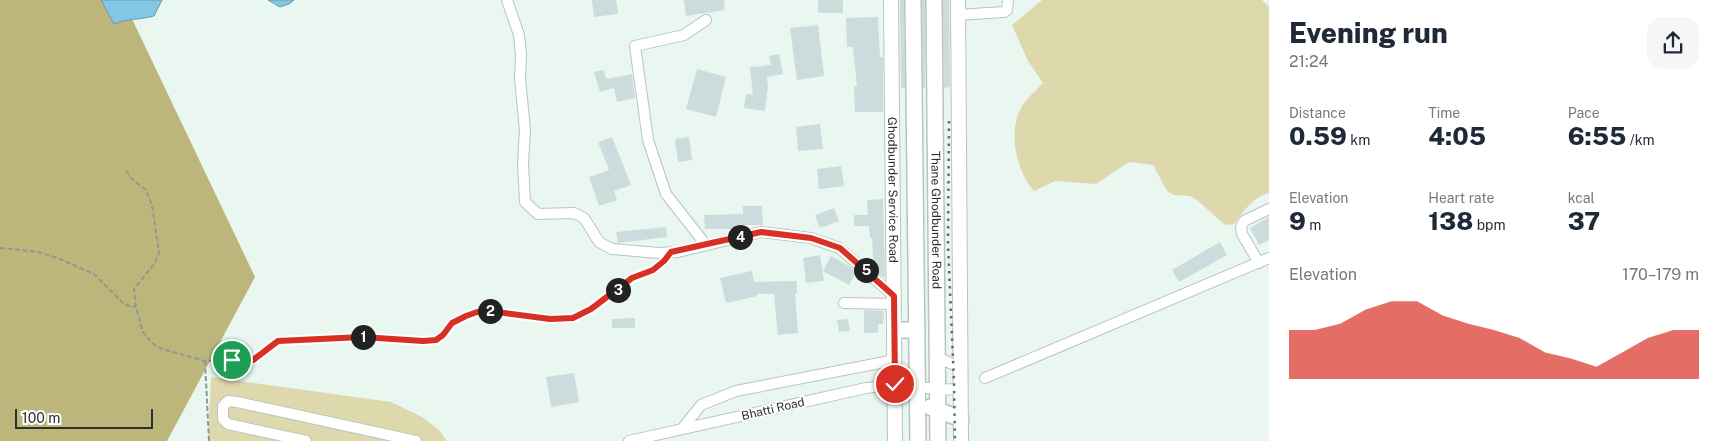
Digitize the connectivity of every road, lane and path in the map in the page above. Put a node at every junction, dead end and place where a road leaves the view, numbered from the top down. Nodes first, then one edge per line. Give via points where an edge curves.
1 (507, 0) edge
2 (891, 0) edge
3 (914, 0) edge
4 (934, 0) edge
5 (958, 0) edge
6 (1008, 0) edge
7 (958, 14) junction
8 (706, 20) dead end
9 (126, 171) dead end
10 (1269, 209) edge
11 (706, 245) junction
12 (0, 248) edge
13 (671, 252) junction
14 (1269, 258) edge
15 (1259, 263) junction
16 (894, 300) junction
17 (844, 303) dead end
18 (136, 307) junction
19 (894, 330) junction
20 (917, 330) junction
21 (938, 358) junction
22 (895, 360) junction
23 (205, 361) junction
24 (961, 368) junction
25 (986, 378) dead end
26 (895, 384) junction
27 (961, 388) junction
28 (939, 389) junction
29 (918, 395) junction
30 (939, 411) junction
31 (961, 419) junction
32 (682, 429) junction
33 (209, 441) edge
34 (306, 441) edge
35 (416, 441) edge
36 (629, 441) edge
37 (895, 441) edge
38 (918, 441) edge
39 (938, 441) edge
40 (961, 441) edge

1 - 13 street via 520,35 525,202 538,214 574,213 584,218 599,242 612,249
2 - 16 street, Ghodbunder Service Road
3 - 20 main road, Thane Ghodbunder Road
4 - 21 main road, Thane Ghodbunder Road
5 - 7 street
6 - 7 street via 1004,12
7 - 24 street
8 - 11 street via 684,35 635,46 648,140 666,194
9 - 18 path via 146,190 152,205 159,253 134,289
10 - 15 street via 1244,221 1241,227
11 - 13 street
11 - 16 street via 761,232 811,238 840,248
12 - 18 path via 60,258 94,274 125,305
13 - 23 path via 653,270 632,278 591,309 573,318 550,319 489,311 452,323 436,340 362,337 278,341 253,360
14 - 15 street
15 - 25 street
16 - 17 street
16 - 19 street, Ghodbunder Service Road
18 - 23 path via 142,332 151,342
19 - 20 main road
19 - 22 street, Ghodbunder Service Road
20 - 29 main road, Thane Ghodbunder Road
21 - 24 street
21 - 28 main road, Thane Ghodbunder Road
22 - 26 street, Ghodbunder Service Road
22 - 32 street via 736,391 701,405
23 - 33 path
24 - 27 street
26 - 29 street, Bhatti Road
26 - 32 street, Bhatti Road
26 - 37 street, Ghodbunder Service Road
27 - 28 street, Bhatti Road
27 - 31 street
28 - 29 street, Bhatti Road
28 - 30 main road, Thane Ghodbunder Road
29 - 30 main road
29 - 38 main road, Thane Ghodbunder Road
30 - 31 main road
30 - 39 main road, Thane Ghodbunder Road
31 - 40 street
32 - 36 street, Bhatti Road
34 - 35 street via 228,424 223,419 223,406 228,401 237,402

